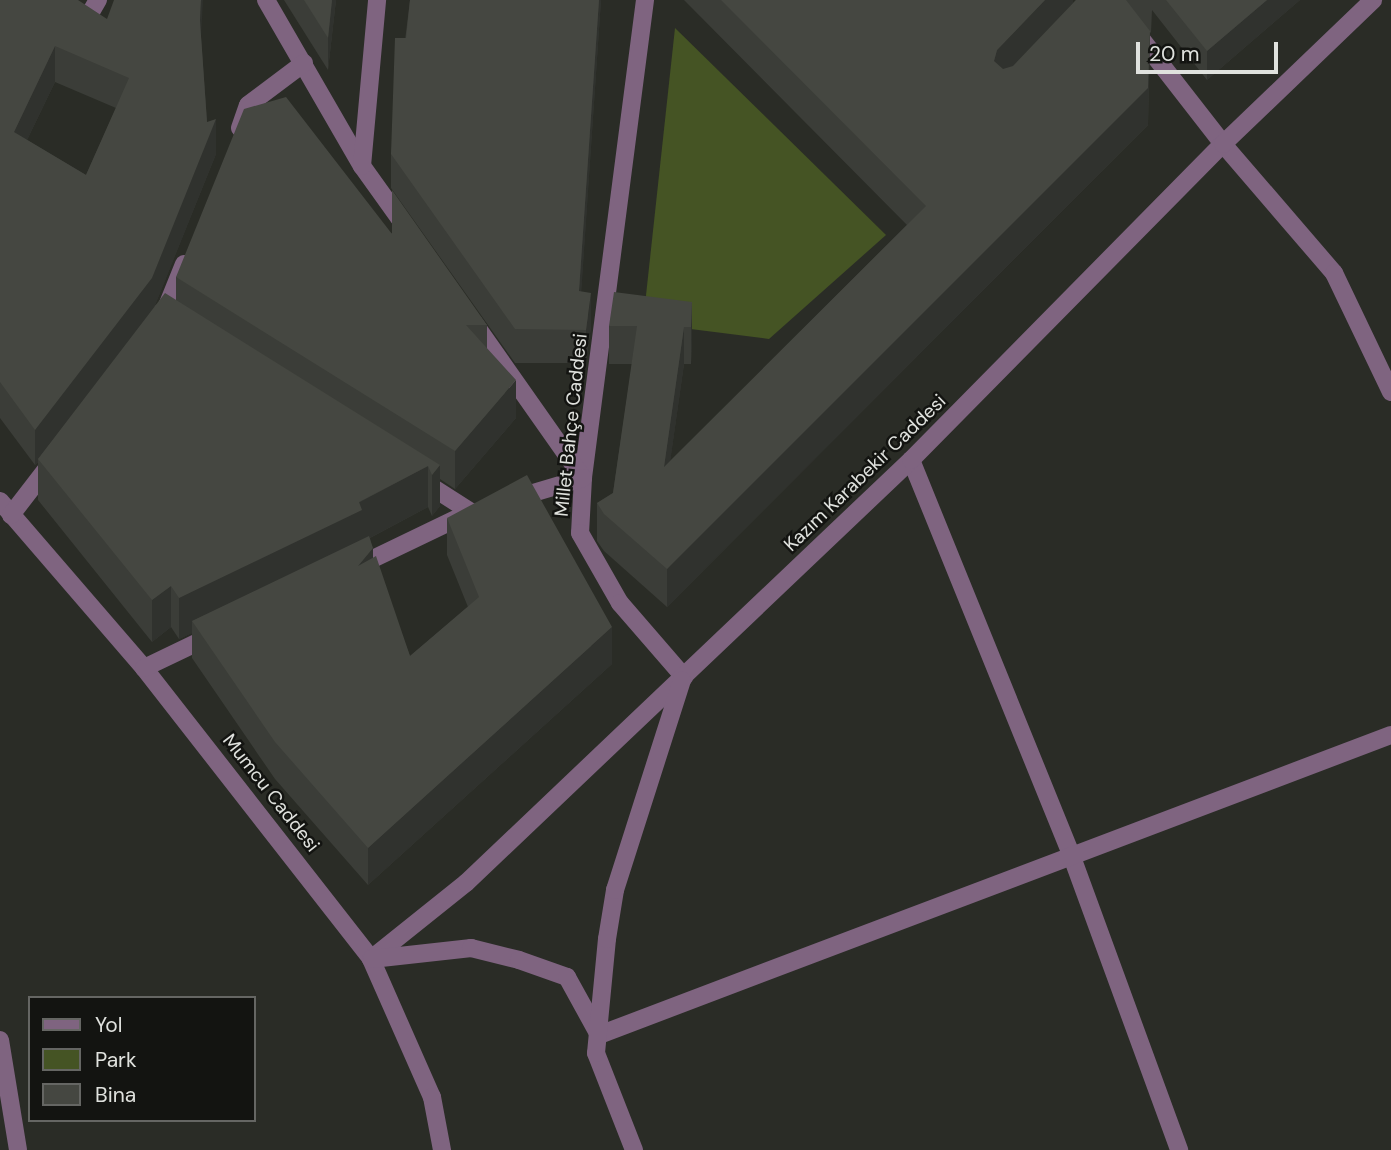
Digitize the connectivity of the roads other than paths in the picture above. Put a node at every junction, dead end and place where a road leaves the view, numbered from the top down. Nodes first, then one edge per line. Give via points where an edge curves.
1 (55, 0) edge
2 (98, 0) edge
3 (266, 0) edge
4 (377, 0) edge
5 (645, 0) edge
6 (1111, 0) edge
7 (1373, 0) edge
8 (304, 63) junction
9 (1223, 144) junction
10 (233, 145) edge
11 (362, 166) junction
12 (192, 244) edge
13 (417, 244) edge
14 (465, 310) edge
15 (163, 325) edge
16 (1383, 355) edge
17 (1391, 392) edge
18 (62, 449) edge
19 (911, 460) junction
20 (402, 469) edge
21 (583, 478) junction
22 (6, 508) edge
23 (484, 508) junction
24 (333, 578) edge
25 (232, 626) edge
26 (144, 668) junction
27 (684, 677) junction
28 (1391, 735) edge
29 (1072, 857) junction
30 (371, 959) junction
31 (599, 1035) junction
32 (0, 1040) edge
33 (7, 1120) edge
34 (18, 1150) edge
35 (442, 1150) edge
36 (634, 1150) edge
37 (1179, 1150) edge

1 - 2 street via 88,18
3 - 8 street
4 - 11 street
5 - 21 street, Millet Bahçe Caddesi
6 - 9 street
7 - 9 street, Kazım Karabekir Caddesi
8 - 10 street via 248,105
8 - 11 street
9 - 16 street via 1334,273
9 - 19 street, Kazım Karabekir Caddesi
11 - 13 street
12 - 15 street
14 - 21 street
16 - 17 street
18 - 22 street
19 - 27 street, Kazım Karabekir Caddesi
19 - 29 street
20 - 23 street
21 - 23 street
21 - 27 street, Millet Bahçe Caddesi via 580,533 620,603
22 - 26 street, Mumcu Caddesi
23 - 24 street
25 - 26 street
26 - 30 street, Mumcu Caddesi
27 - 30 street, Kazım Karabekir Caddesi via 466,883
27 - 31 street via 615,890
28 - 29 street
29 - 31 street
29 - 37 street
30 - 31 street via 471,948 519,960 567,977
30 - 35 street, Mumcu Caddesi via 432,1097
31 - 36 street via 596,1053
32 - 33 street
33 - 34 street

